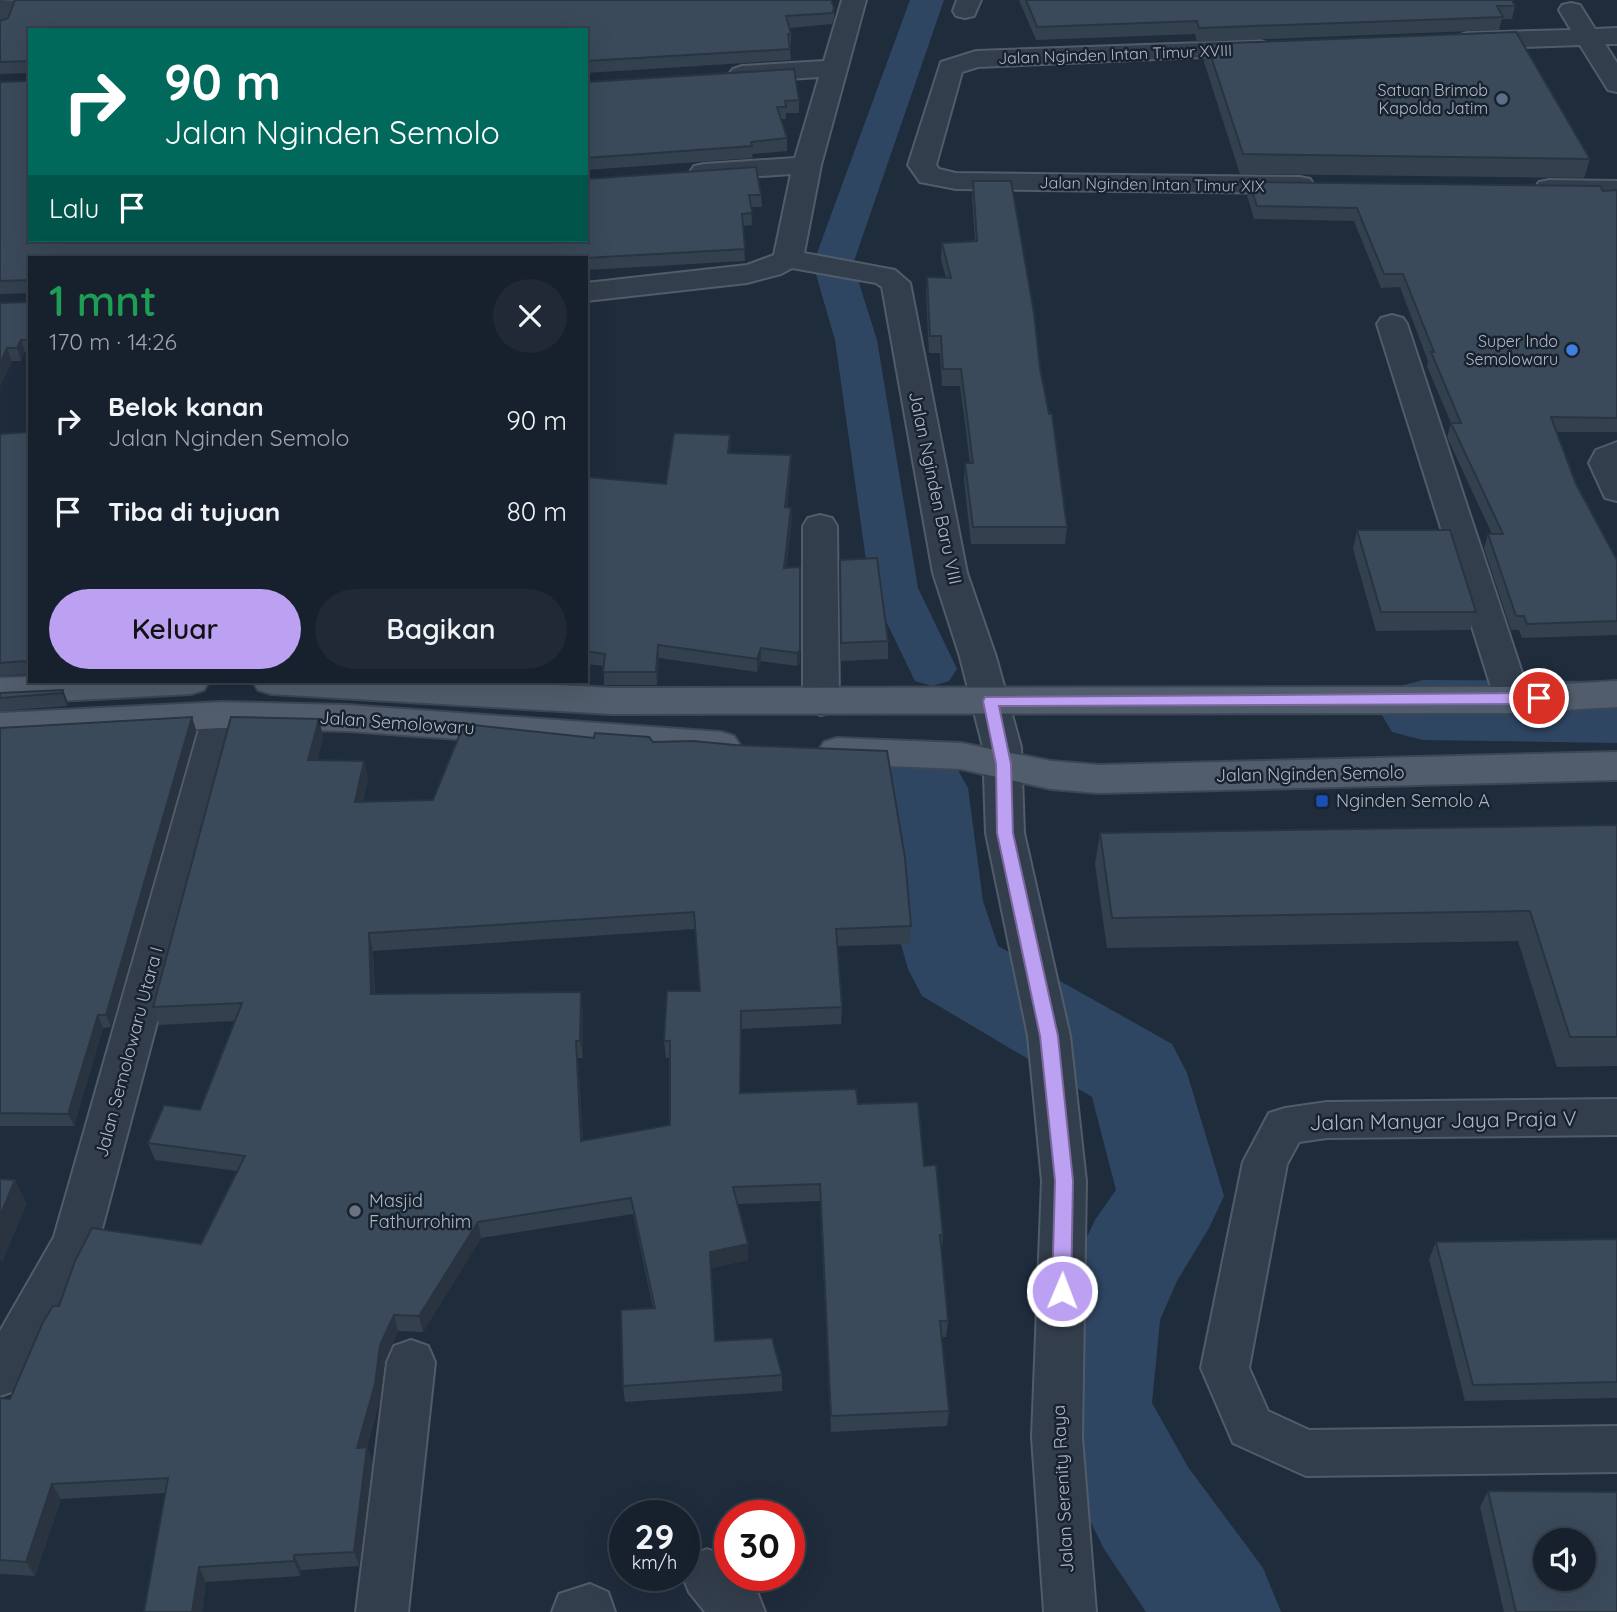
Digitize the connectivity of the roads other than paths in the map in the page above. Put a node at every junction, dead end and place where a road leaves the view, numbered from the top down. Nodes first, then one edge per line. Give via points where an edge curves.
1 (854, 0) edge
2 (1571, 10) dead end
3 (1617, 36) edge
4 (1587, 37) junction
5 (1448, 42) edge
6 (1282, 48) edge
7 (950, 67) joint
8 (834, 68) junction
9 (724, 75) edge
10 (1617, 84) edge
11 (807, 165) junction
12 (683, 174) edge
13 (1328, 186) edge
14 (1521, 188) edge
15 (1617, 189) edge
16 (788, 259) junction
17 (588, 292) edge
18 (1392, 324) dead end
19 (1617, 452) edge
20 (1617, 491) edge
21 (820, 526) dead end
22 (153, 683) edge
23 (324, 683) edge
24 (0, 691) edge
25 (1617, 694) edge
26 (1513, 700) junction
27 (821, 702) junction
28 (221, 715) junction
29 (0, 726) edge
30 (990, 727) junction
31 (758, 747) edge
32 (799, 749) edge
33 (1617, 766) edge
34 (1617, 1117) edge
35 (411, 1362) dead end
36 (0, 1374) edge
37 (1617, 1450) edge
38 (382, 1612) edge
39 (1070, 1612) edge

1 - 8 street
2 - 4 street
3 - 4 street
4 - 5 street
4 - 10 street
6 - 7 street, Jalan Nginden Intan Timur XVIII via 976,60
7 - 13 street, Jalan Nginden Intan Timur XIX via 922,165 930,176 956,181
8 - 9 street
8 - 11 street
11 - 12 street
11 - 16 street
14 - 15 street
16 - 17 street via 747,274
16 - 30 street, Jalan Nginden Baru VIII via 886,276 895,283 950,573
18 - 26 street
19 - 20 street via 1605,463
21 - 27 street
22 - 24 main road
23 - 27 main road, Jalan Semolowaru via 519,698
25 - 26 main road
26 - 30 main road
27 - 30 main road, Jalan Semolowaru via 885,702
28 - 29 main road, Jalan Semolowaru
28 - 31 main road, Jalan Semolowaru via 347,718
28 - 36 street, Jalan Semolowaru Utara I via 76,1240
30 - 32 main road via 961,756
30 - 33 main road, Jalan Nginden Semolo via 1051,775 1099,779
30 - 39 street, Jalan Serenity Raya via 1005,833 1049,1036 1064,1181 1057,1437
34 - 37 street, Jalan Manyar Jaya Praja V via 1327,1120 1285,1126 1265,1162 1225,1368 1250,1427 1306,1453
35 - 38 street

